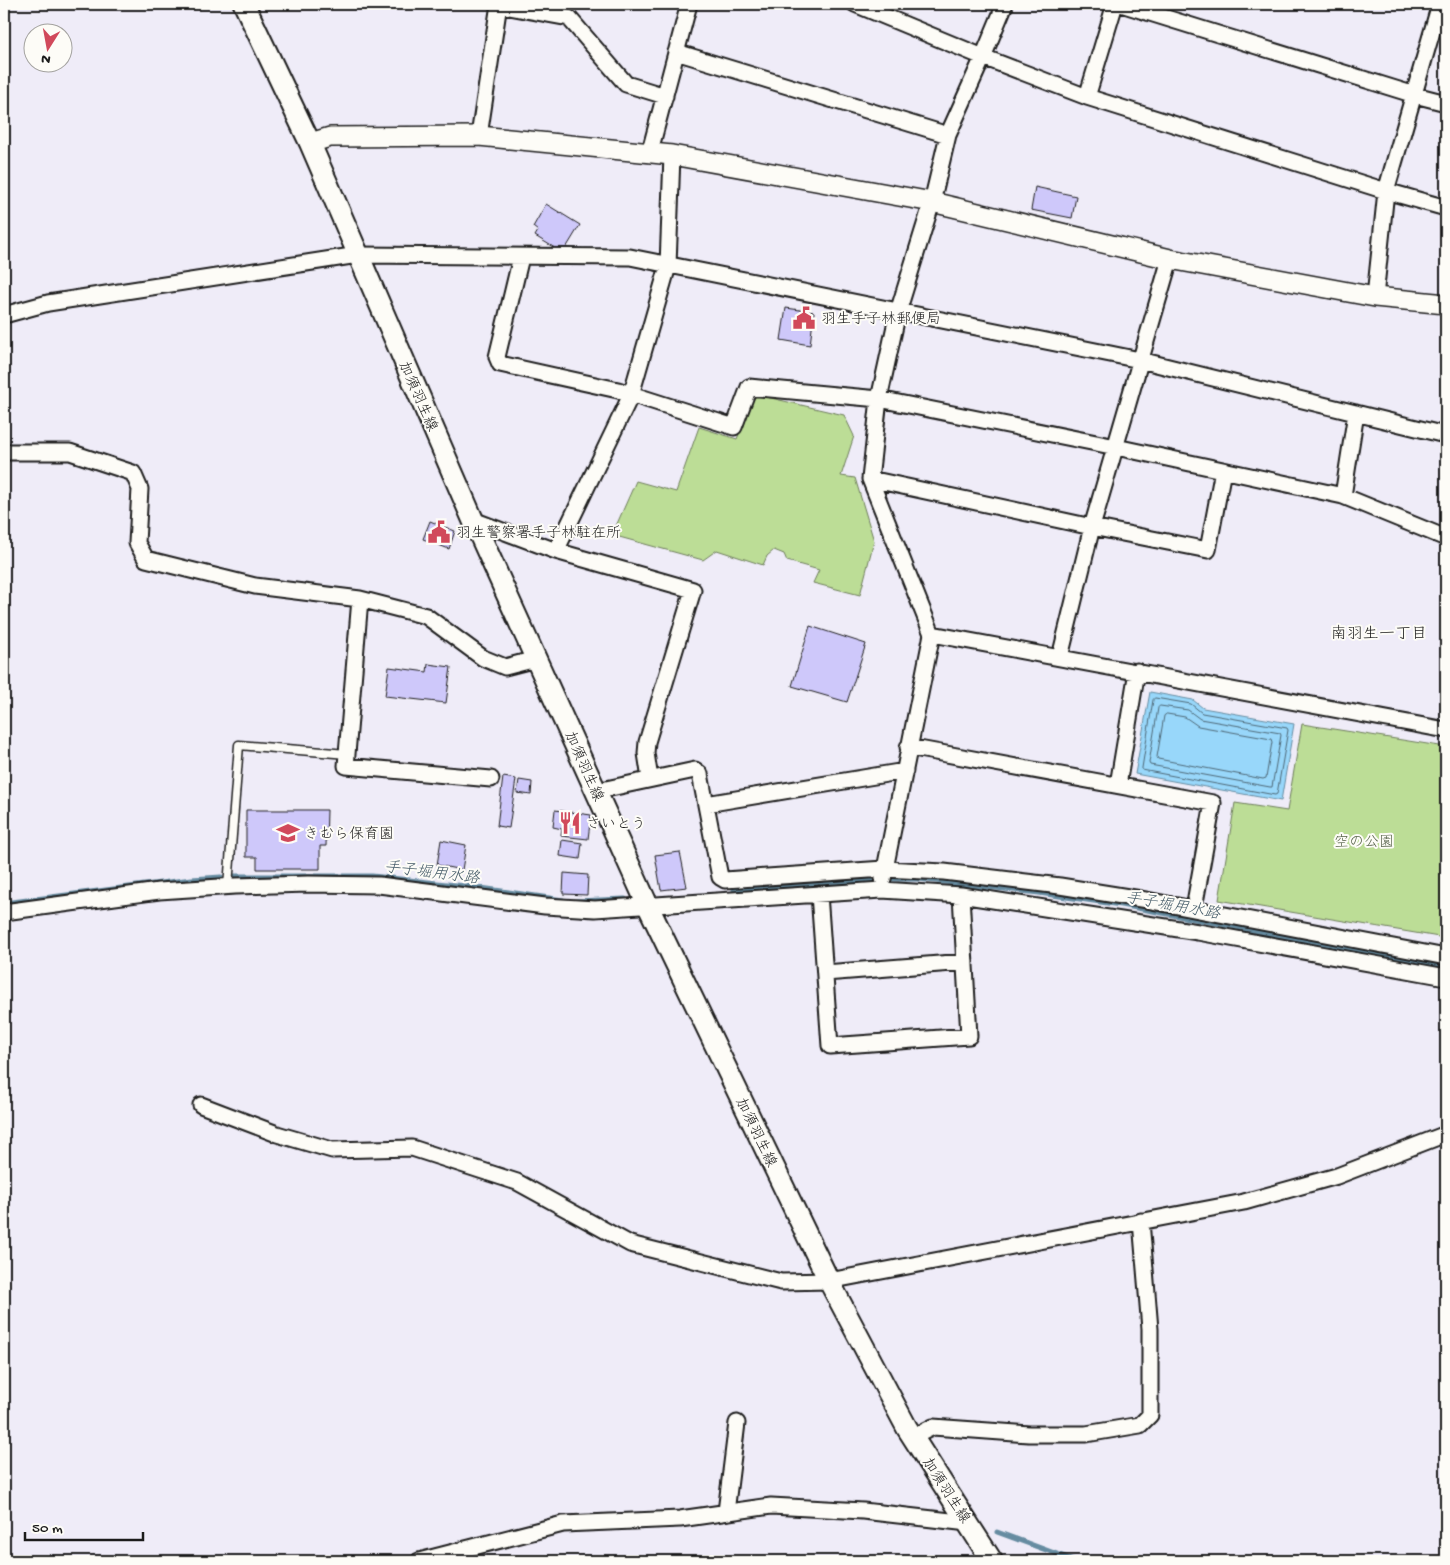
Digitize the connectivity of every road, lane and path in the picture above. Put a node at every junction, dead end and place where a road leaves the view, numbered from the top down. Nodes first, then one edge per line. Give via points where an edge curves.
1 (244, 4) edge
2 (499, 4) edge
3 (689, 4) edge
4 (855, 4) edge
5 (1005, 4) edge
6 (1115, 4) edge
7 (1121, 4) edge
8 (1440, 4) edge
9 (676, 52) junction
10 (983, 57) junction
11 (1414, 95) junction
12 (665, 96) junction
13 (1087, 97) junction
14 (1446, 103) edge
15 (948, 134) junction
16 (479, 136) junction
17 (310, 142) junction
18 (650, 151) junction
19 (672, 155) junction
20 (1386, 191) junction
21 (932, 202) junction
22 (1446, 208) edge
23 (358, 255) junction
24 (521, 257) junction
25 (1170, 259) junction
26 (668, 266) junction
27 (1376, 297) junction
28 (1446, 304) edge
29 (898, 312) junction
30 (4, 315) edge
31 (1140, 360) junction
32 (631, 395) junction
33 (879, 399) junction
34 (1356, 413) junction
35 (1446, 436) edge
36 (1116, 446) junction
37 (4, 452) edge
38 (1223, 470) junction
39 (870, 479) junction
40 (1343, 496) junction
41 (473, 520) junction
42 (1092, 527) junction
43 (1446, 538) edge
44 (556, 551) junction
45 (360, 599) junction
46 (932, 634) junction
47 (1060, 657) junction
48 (536, 659) junction
49 (1138, 671) junction
50 (1446, 730) edge
51 (908, 746) junction
52 (347, 754) junction
53 (905, 771) junction
54 (491, 779) dead end
55 (650, 779) junction
56 (1118, 785) junction
57 (597, 794) junction
58 (706, 804) junction
59 (884, 869) junction
60 (228, 886) junction
61 (882, 890) junction
62 (819, 894) junction
63 (961, 895) junction
64 (1196, 897) dead end
65 (648, 906) junction
66 (4, 912) edge
67 (1446, 957) edge
68 (965, 962) junction
69 (825, 973) junction
70 (1446, 977) edge
71 (201, 1105) dead end
72 (1446, 1134) edge
73 (1141, 1221) junction
74 (829, 1281) junction
75 (737, 1423) dead end
76 (913, 1437) junction
77 (726, 1512) junction
78 (968, 1523) junction
79 (419, 1561) edge
80 (992, 1561) edge

1 - 17 main road, 加須羽生線
2 - 12 street via 570,18 626,84
2 - 16 street
3 - 9 street
4 - 10 street
5 - 10 street
6 - 13 street
7 - 11 street
8 - 11 street
9 - 12 street
9 - 15 street
10 - 13 street
10 - 15 street
11 - 14 street
11 - 20 street
12 - 18 street
13 - 20 street
15 - 21 street
16 - 17 street via 330,137
16 - 18 street
17 - 23 main road, 加須羽生線
18 - 19 street
19 - 21 street
19 - 26 street
20 - 22 street
20 - 27 street
21 - 25 street
21 - 29 street
23 - 24 street
23 - 30 street via 48,302
23 - 41 main road, 加須羽生線
24 - 26 street via 630,257
24 - 32 street via 498,357 500,364
25 - 27 street
25 - 31 street
26 - 29 street
26 - 32 street
27 - 28 street
29 - 31 street
29 - 33 street
31 - 34 street
31 - 36 street
32 - 33 street via 734,428 748,387
32 - 44 street
33 - 36 street
33 - 39 street
34 - 35 street
34 - 40 street
36 - 38 street
36 - 42 street
37 - 45 street via 70,452 132,473 140,489 137,542 146,559 255,586
38 - 40 street
38 - 42 street via 1208,550
39 - 42 street
39 - 46 street
40 - 43 street
41 - 44 street
41 - 48 main road, 加須羽生線
42 - 47 street
44 - 55 street via 693,590 648,742 646,753
45 - 48 street via 426,616 482,658 505,666
45 - 52 street
46 - 47 street
46 - 51 street
47 - 49 street
48 - 57 main road, 加須羽生線
49 - 50 street
49 - 56 street
51 - 53 street
51 - 56 street
52 - 54 street via 346,766
52 - 60 lane via 239,745
53 - 58 street
53 - 59 street
55 - 57 street
55 - 58 street via 695,770 700,774
56 - 64 street via 1214,803
57 - 65 main road, 加須羽生線
58 - 59 street via 720,877 725,880
59 - 61 street
59 - 67 street via 944,872 1060,886
60 - 65 street via 380,886 545,906 595,909
60 - 66 street via 159,891
61 - 62 street
61 - 63 street
62 - 65 street
62 - 69 street
63 - 68 street
63 - 70 street via 1198,932
65 - 74 main road, 加須羽生線
68 - 69 street
68 - 69 street via 969,1036 830,1046
71 - 74 street via 277,1134 332,1150 412,1148 508,1179 630,1244 781,1282
72 - 73 street via 1337,1176 1244,1202
73 - 74 street
73 - 76 street via 1150,1330 1150,1416 1140,1425 1086,1434 1030,1434 933,1427
74 - 76 main road, 加須羽生線
75 - 77 street
76 - 78 main road, 加須羽生線
77 - 78 street via 771,1506 862,1511
77 - 79 street via 680,1519 563,1524
78 - 80 main road, 加須羽生線

